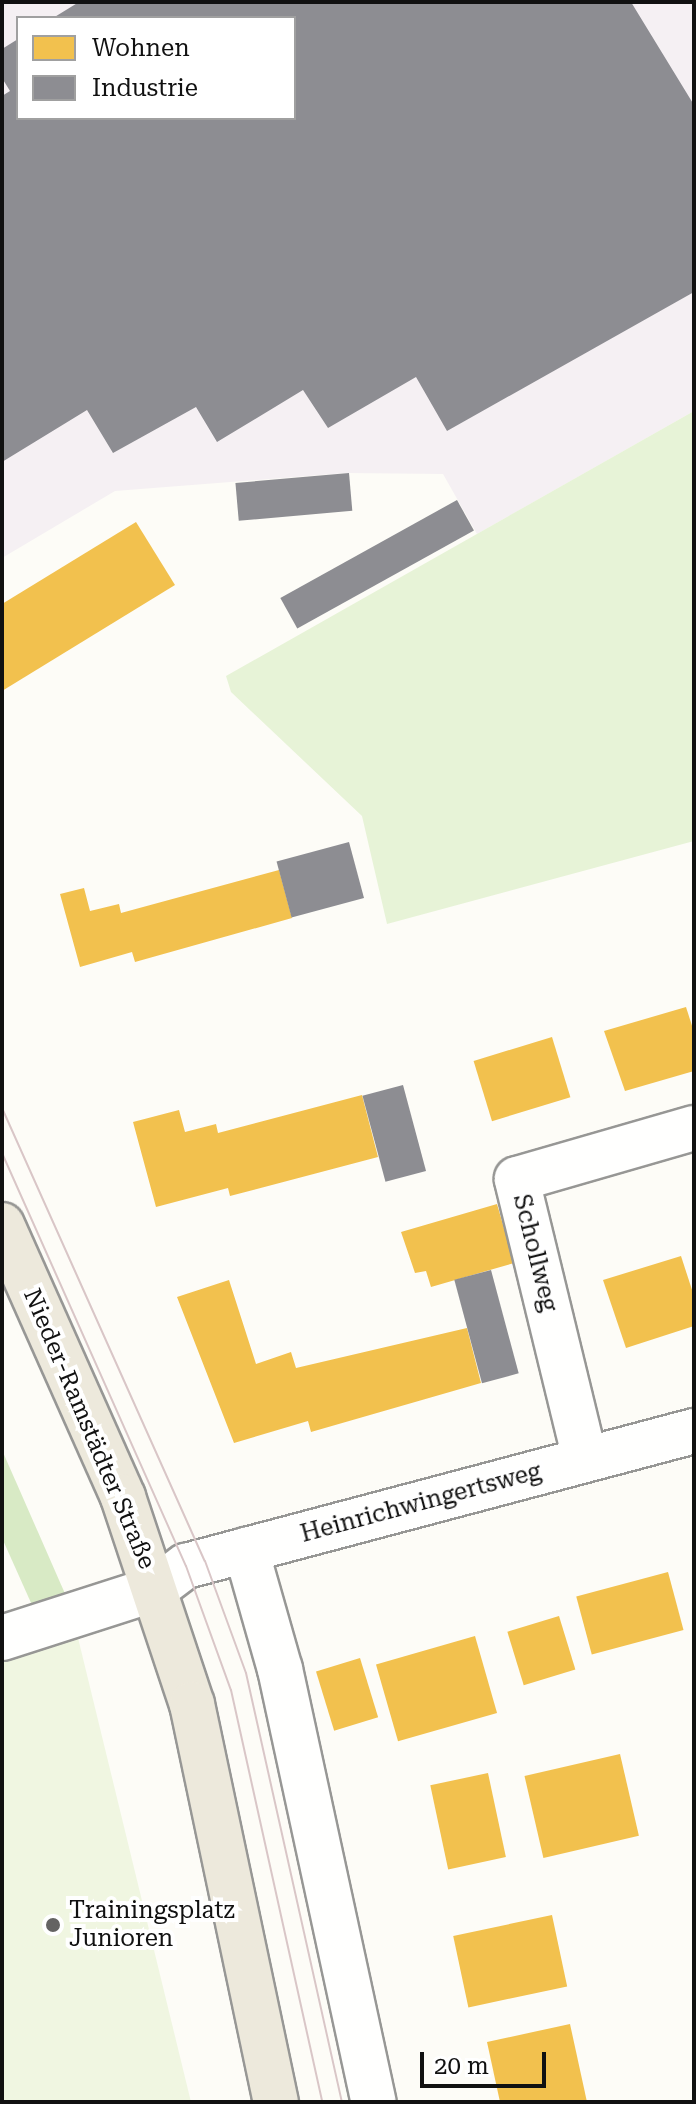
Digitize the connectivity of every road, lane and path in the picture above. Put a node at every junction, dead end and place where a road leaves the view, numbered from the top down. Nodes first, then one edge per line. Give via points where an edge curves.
1 (694, 1128) edge
2 (2, 1225) edge
3 (694, 1431) edge
4 (585, 1459) junction
5 (246, 1550) junction
6 (155, 1589) junction
7 (2, 1638) edge
8 (276, 2102) edge
9 (374, 2102) edge

1 - 4 street, Schollweg via 517,1179
2 - 6 main road, Nieder-Ramstädter Straße via 123,1497
3 - 4 street, Heinrichwingertsweg
4 - 5 street, Heinrichwingertsweg
5 - 6 street, Heinrichwingertsweg via 186,1566
5 - 9 street via 280,1669
6 - 7 street, Heinrichwingertsweg
6 - 8 main road, Nieder-Ramstädter Straße via 192,1704

